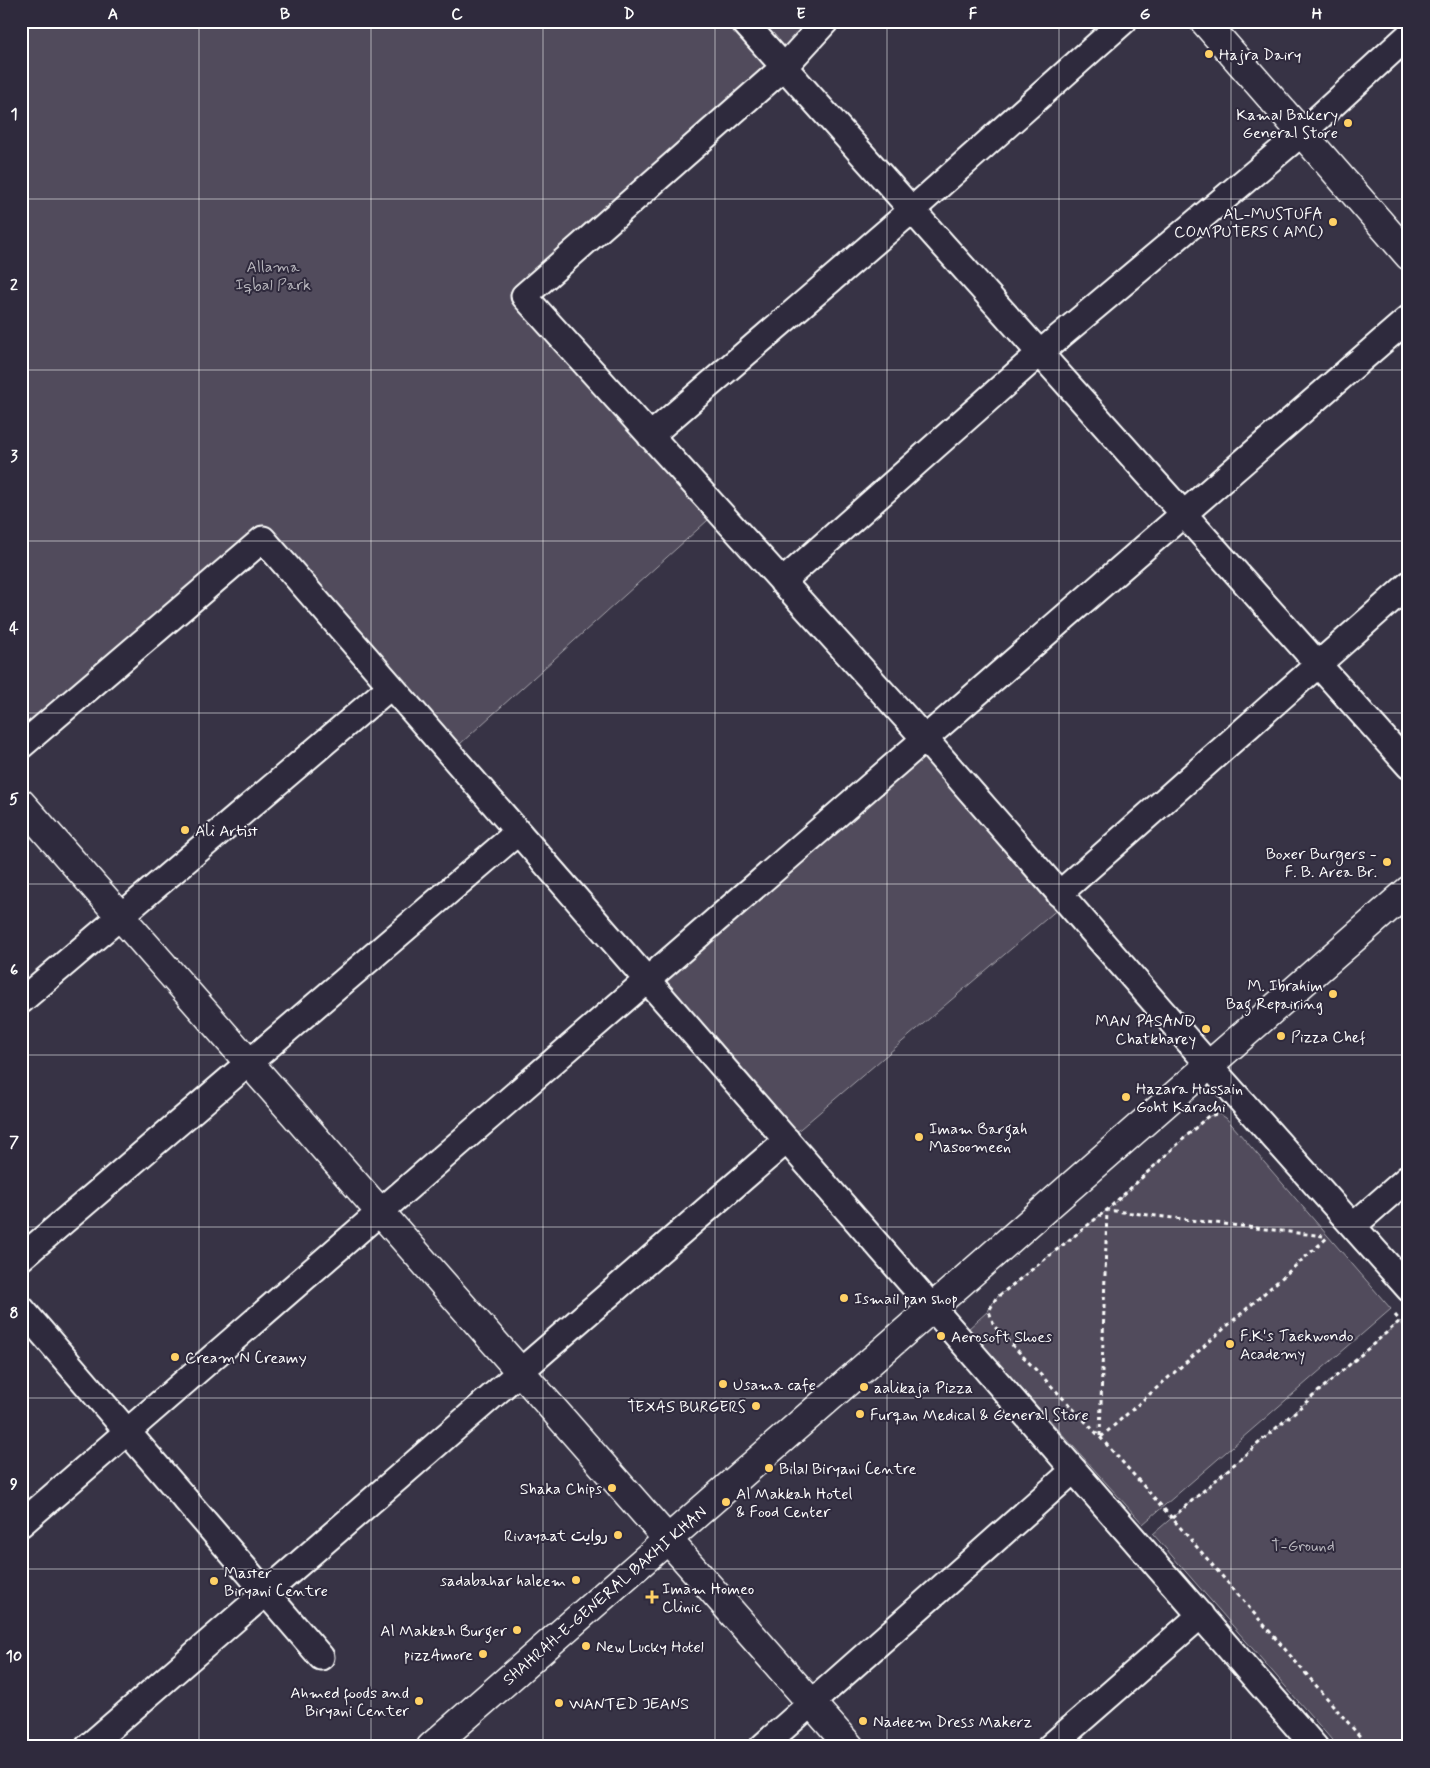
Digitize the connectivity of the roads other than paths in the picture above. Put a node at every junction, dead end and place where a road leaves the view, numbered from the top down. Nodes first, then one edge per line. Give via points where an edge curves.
1 (743, 21) edge
2 (826, 21) edge
3 (1124, 21) edge
4 (1204, 21) edge
5 (1409, 35) edge
6 (784, 67) junction
7 (1302, 133) junction
8 (912, 210) junction
9 (1409, 256) edge
10 (1409, 318) edge
11 (1040, 353) junction
12 (650, 436) junction
13 (1184, 514) junction
14 (782, 582) junction
15 (1409, 584) edge
16 (1318, 664) junction
17 (391, 686) junction
18 (925, 739) junction
19 (21, 746) edge
20 (1409, 766) edge
21 (21, 803) edge
22 (518, 832) junction
23 (1409, 890) edge
24 (1059, 894) junction
25 (120, 916) junction
26 (647, 980) junction
27 (21, 1001) edge
28 (249, 1063) junction
29 (1209, 1065) junction
30 (787, 1140) junction
31 (1409, 1177) edge
32 (380, 1212) junction
33 (1353, 1226) junction
34 (21, 1258) edge
35 (1409, 1290) edge
36 (933, 1307) junction
37 (21, 1308) edge
38 (521, 1372) junction
39 (127, 1432) junction
40 (1074, 1470) junction
41 (21, 1524) edge
42 (668, 1539) junction
43 (266, 1593) junction
44 (1201, 1616) junction
45 (320, 1657) dead end
46 (811, 1703) junction
47 (88, 1747) edge
48 (430, 1747) edge
49 (762, 1747) edge
50 (850, 1747) edge
51 (1050, 1747) edge
52 (1316, 1747) edge

1 - 6 street
2 - 6 street
3 - 8 street
4 - 7 street
5 - 7 street
6 - 8 street
6 - 12 street via 524,296
7 - 9 street
7 - 11 street
8 - 11 street
8 - 12 street
10 - 13 street
11 - 13 street
11 - 14 street
12 - 14 street
13 - 16 street
13 - 18 street
14 - 18 street
15 - 16 street
16 - 20 street
16 - 24 street
17 - 19 street via 263,539
17 - 22 street
17 - 25 street
18 - 24 street
18 - 26 street
21 - 25 street
22 - 26 street
22 - 28 street
23 - 29 street, SHAHRAH-E-GENERAL BAKHI KHAN
24 - 29 street
25 - 27 street
25 - 28 street
26 - 30 street
26 - 32 street
28 - 32 street
28 - 34 street
29 - 33 street
29 - 36 street, SHAHRAH-E-GENERAL BAKHI KHAN
30 - 36 street
30 - 38 street
31 - 33 street
32 - 38 street
32 - 39 street
33 - 35 street
36 - 40 street
36 - 42 street, SHAHRAH-E-GENERAL BAKHI KHAN
37 - 39 street
38 - 42 street
38 - 43 street
39 - 41 street
39 - 43 street
40 - 44 street
40 - 46 street
42 - 46 street
42 - 48 street, SHAHRAH-E-GENERAL BAKHI KHAN
43 - 45 street
43 - 47 street
44 - 51 street
44 - 52 street
46 - 49 street
46 - 50 street

